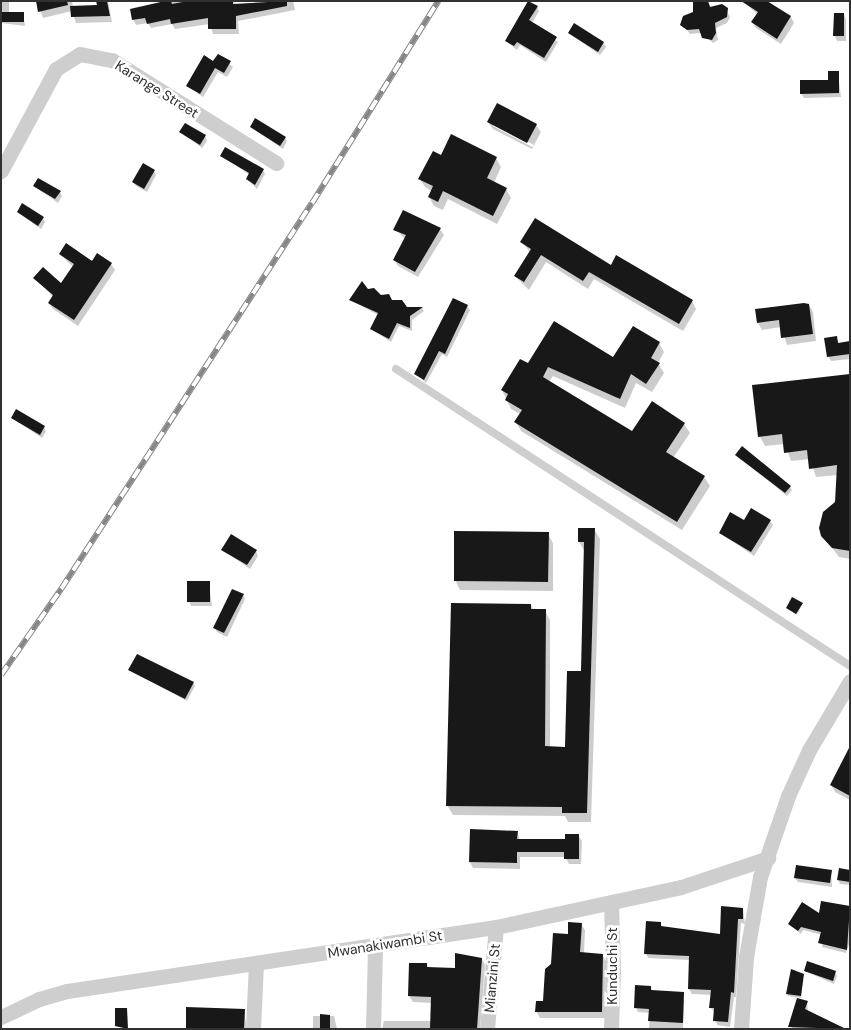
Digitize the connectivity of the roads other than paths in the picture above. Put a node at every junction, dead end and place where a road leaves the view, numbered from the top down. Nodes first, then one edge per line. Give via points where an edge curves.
1 (276, 163) dead end
2 (1, 172) edge
3 (396, 369) dead end
4 (850, 666) edge
5 (850, 681) edge
6 (768, 858) junction
7 (611, 902) junction
8 (496, 927) junction
9 (375, 946) junction
10 (256, 963) junction
11 (1, 1017) edge
12 (253, 1029) edge
13 (372, 1029) edge
14 (487, 1029) edge
15 (611, 1029) edge
16 (741, 1029) edge

1 - 2 street, Karange Street via 112,60 80,54 56,69
3 - 4 lane
5 - 6 street via 809,750 788,796
6 - 7 street, Mwanakiwambi St via 681,886
6 - 16 street via 760,877 748,948
7 - 8 street, Mwanakiwambi St
7 - 15 street, Kunduchi St
8 - 9 street, Mwanakiwambi St
8 - 14 street, Mianzini St
9 - 10 street, Mwanakiwambi St
9 - 13 street
10 - 11 street, Mwanakiwambi St via 67,991 39,999
10 - 12 street

